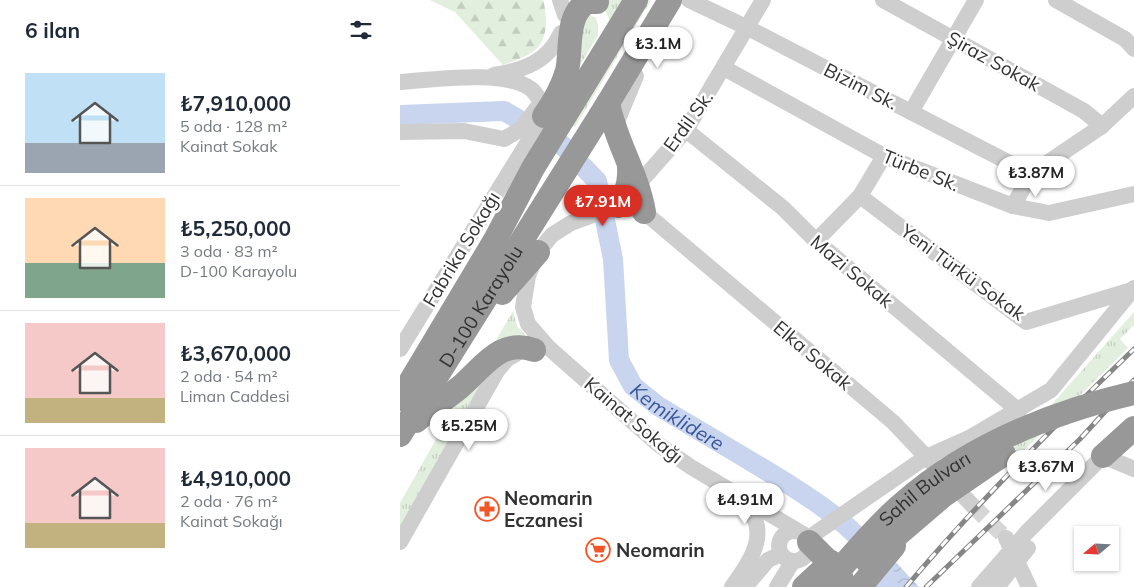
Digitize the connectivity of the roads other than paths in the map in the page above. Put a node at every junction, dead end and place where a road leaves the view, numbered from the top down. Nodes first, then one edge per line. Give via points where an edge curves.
1 (572, 0) edge
2 (636, 0) edge
3 (670, 0) edge
4 (682, 0) edge
5 (689, 0) edge
6 (763, 0) edge
7 (883, 0) edge
8 (976, 0) edge
9 (1056, 0) edge
10 (596, 1) edge
11 (563, 7) edge
12 (748, 28) junction
13 (561, 33) junction
14 (954, 38) junction
15 (1134, 49) edge
16 (724, 68) junction
17 (479, 77) junction
18 (400, 82) edge
19 (1134, 96) edge
20 (576, 100) junction
21 (542, 109) junction
22 (911, 112) junction
23 (604, 126) junction
24 (1102, 126) junction
25 (686, 130) junction
26 (400, 132) edge
27 (508, 138) junction
28 (884, 156) junction
29 (523, 158) junction
30 (629, 164) junction
31 (1031, 174) junction
32 (640, 188) junction
33 (1134, 194) edge
34 (860, 196) junction
35 (618, 206) junction
36 (1013, 206) junction
37 (644, 212) junction
38 (816, 241) junction
39 (538, 252) junction
40 (1133, 289) edge
41 (400, 349) edge
42 (454, 350) junction
43 (534, 350) junction
44 (567, 364) junction
45 (1134, 393) edge
46 (400, 399) edge
47 (1134, 409) edge
48 (1019, 411) junction
49 (1134, 428) edge
50 (401, 436) edge
51 (1134, 441) edge
52 (926, 457) junction
53 (1117, 462) edge
54 (728, 489) junction
55 (974, 506) tunnel mouth
56 (907, 513) junction
57 (808, 536) junction
58 (400, 542) edge
59 (1012, 549) junction
60 (784, 553) junction
61 (732, 587) edge
62 (745, 587) edge
63 (777, 587) edge
64 (804, 587) edge
65 (824, 587) edge
66 (842, 587) edge
67 (847, 587) edge
68 (860, 587) edge
69 (979, 587) edge
70 (997, 587) edge
71 (1029, 587) edge

1 - 11 street
2 - 20 highway
3 - 23 highway, D-100 Karayolu via 608,103
4 - 23 street
5 - 12 street, Bizim Sk.
6 - 12 street, Erdil Sk.
7 - 14 street, Şiraz Sokak
8 - 14 street
9 - 15 street via 1125,39
10 - 20 highway via 611,19 610,34
10 - 21 highway via 583,5 575,16 567,71 558,95
11 - 13 street
12 - 16 street, Erdil Sk.
12 - 22 street, Bizim Sk.
13 - 17 street via 550,51 534,64
13 - 21 street via 556,70
14 - 22 street
14 - 24 street, Şiraz Sokak via 1084,111
16 - 25 street, Erdil Sk.
16 - 28 street, Türbe Sk.
17 - 18 street
17 - 21 street via 524,84 533,90
19 - 24 street
20 - 29 highway, D-100 Karayolu
21 - 27 street
21 - 29 street, Fabrika Sokağı
22 - 31 street, Bizim Sk.
23 - 30 highway
23 - 42 highway, D-100 Karayolu via 562,176
24 - 31 street
25 - 32 street, Erdil Sk. via 642,180
25 - 38 street, Mazi Sokak via 783,208
26 - 27 street via 464,131 497,139
27 - 29 street
28 - 34 street
28 - 36 street, Türbe Sk.
29 - 41 street, Fabrika Sokağı
29 - 46 highway, D-100 Karayolu via 495,240
30 - 32 highway
30 - 35 highway via 630,180
31 - 36 street
32 - 37 highway
33 - 36 street, Türbe Sk. via 1049,213
34 - 38 street
34 - 40 street, Yeni Türkü Sokak via 1026,322
35 - 37 street
35 - 39 street, Kainat Sokağı via 578,220 552,235
37 - 52 street, Elka Sokak via 893,422
38 - 48 street, Mazi Sokak
39 - 42 highway
39 - 44 street, Kainat Sokağı via 528,276 524,313 536,336
40 - 48 street via 1051,390
42 - 50 highway, D-100 Karayolu
43 - 44 street
43 - 50 highway via 516,347 497,353
43 - 58 street via 512,356 500,366
44 - 54 street, Kainat Sokağı via 666,450
45 - 56 highway, Sahil Bulvarı, bridge via 1022,428 984,447 951,468
47 - 56 highway, Sahil Bulvarı, bridge via 1035,436
48 - 52 street
49 - 53 highway
51 - 53 highway
52 - 55 street, Elka Sokak
52 - 57 street
53 - 59 street
54 - 57 street
54 - 60 street via 751,507
54 - 61 street via 745,504 754,519 757,533 754,554
56 - 64 highway, bridge via 880,517
56 - 65 highway, Sahil Bulvarı, bridge
56 - 66 highway, Sahil Bulvarı, bridge via 890,539
56 - 68 highway, bridge
57 - 60 street via 806,556
57 - 60 street via 783,535
57 - 67 highway
59 - 69 street
59 - 70 street
59 - 71 street
60 - 62 street via 768,560
60 - 63 street

